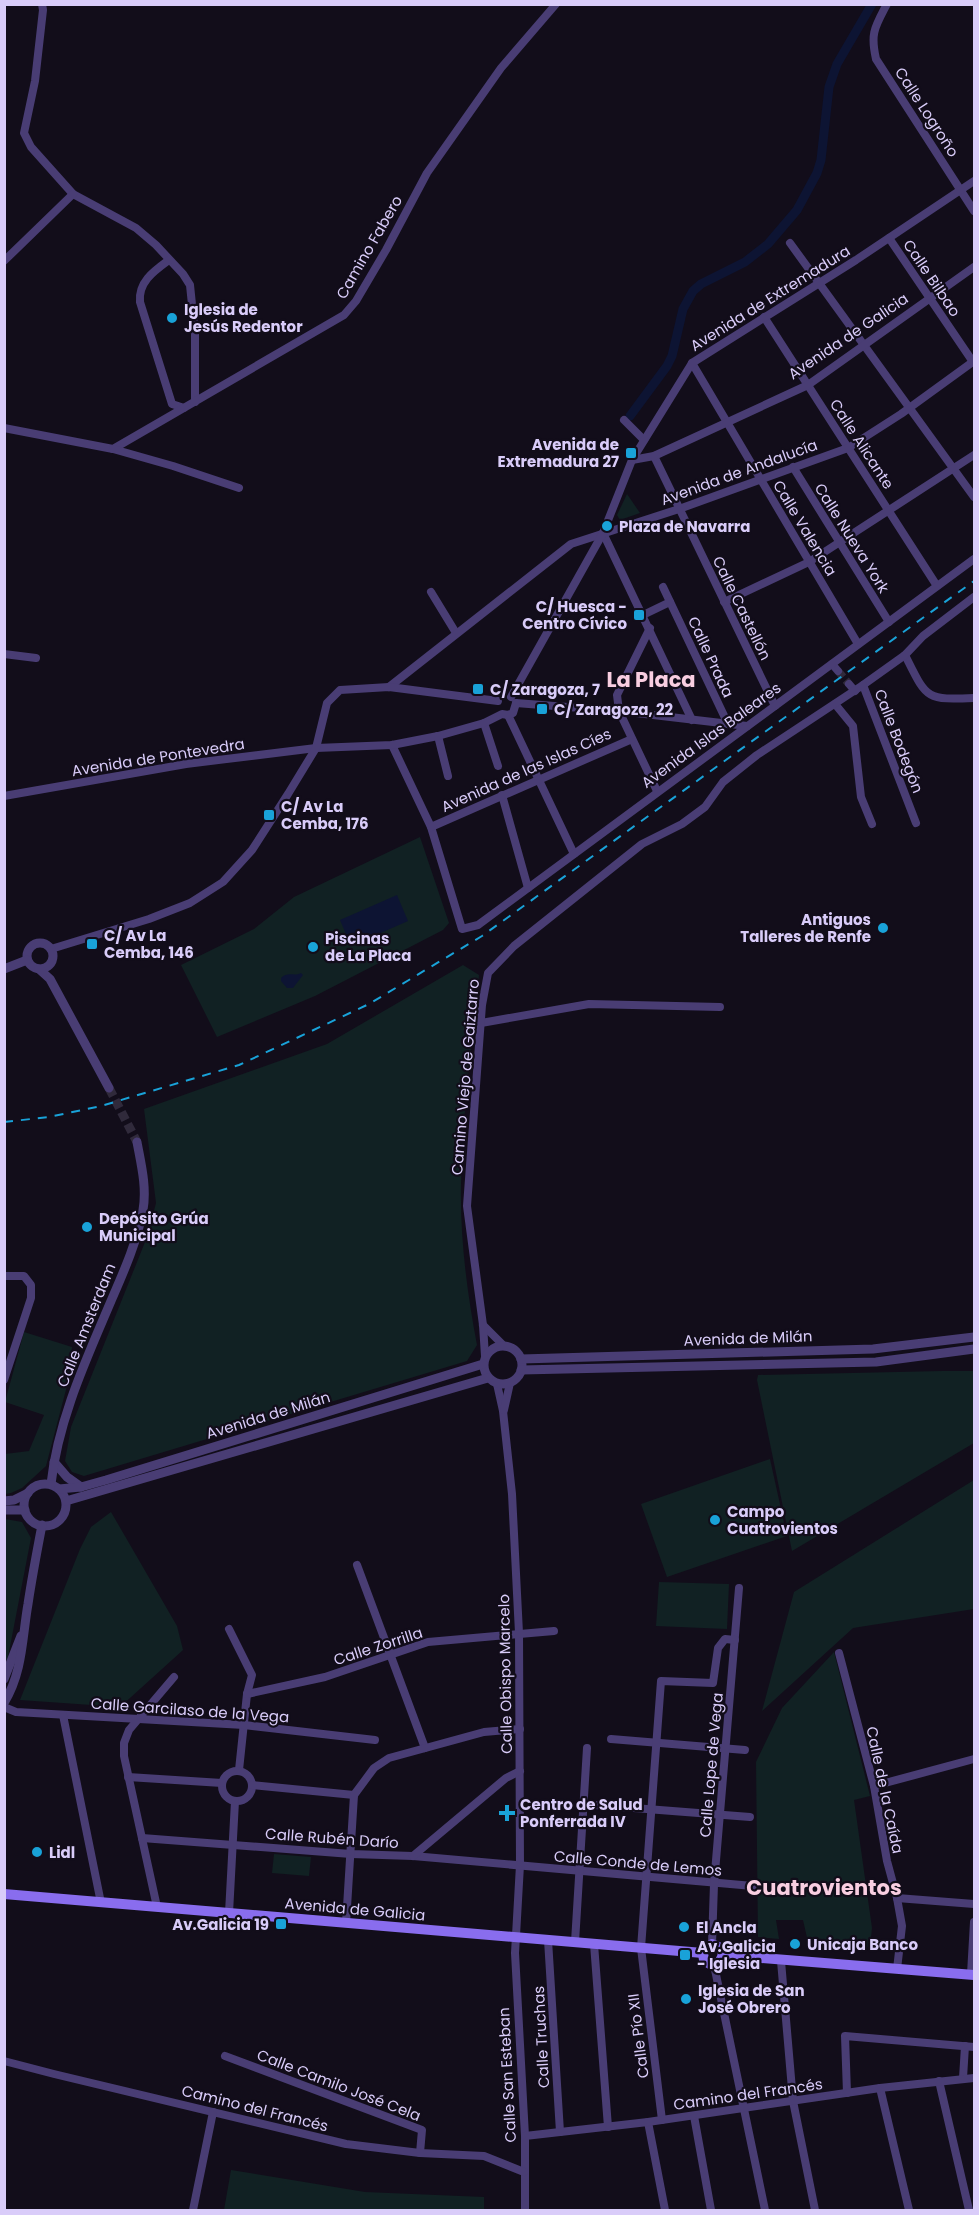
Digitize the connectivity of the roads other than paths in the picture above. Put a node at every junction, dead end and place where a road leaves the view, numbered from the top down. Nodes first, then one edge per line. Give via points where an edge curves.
1 (42, 4) edge
2 (556, 4) edge
3 (887, 4) edge
4 (975, 181) edge
5 (961, 190) junction
6 (73, 194) junction
7 (975, 211) edge
8 (889, 238) junction
9 (790, 243) dead end
10 (169, 260) junction
11 (4, 261) edge
12 (975, 267) edge
13 (819, 284) junction
14 (929, 298) junction
15 (764, 317) junction
16 (864, 345) junction
17 (974, 362) edge
18 (692, 363) junction
19 (808, 385) junction
20 (195, 402) junction
21 (909, 407) junction
22 (184, 408) junction
23 (624, 420) dead end
24 (727, 422) junction
25 (4, 428) edge
26 (644, 440) junction
27 (848, 448) junction
28 (113, 449) junction
29 (975, 455) edge
30 (654, 456) junction
31 (632, 460) junction
32 (793, 468) junction
33 (954, 469) junction
34 (760, 479) junction
35 (239, 488) dead end
36 (975, 497) edge
37 (679, 509) junction
38 (889, 512) junction
39 (603, 533) junction
40 (840, 543) junction
41 (975, 559) edge
42 (809, 562) junction
43 (937, 586) junction
44 (663, 587) dead end
45 (431, 592) dead end
46 (975, 597) edge
47 (670, 602) junction
48 (724, 602) junction
49 (643, 615) junction
50 (888, 622) junction
51 (650, 628) junction
52 (456, 633) junction
53 (858, 644) junction
54 (4, 654) edge
55 (905, 656) junction
56 (36, 658) dead end
57 (832, 664) junction
58 (838, 671) tunnel mouth
59 (849, 684) tunnel mouth
60 (864, 685) junction
61 (388, 687) junction
62 (855, 691) junction
63 (975, 698) edge
64 (513, 700) junction
65 (498, 701) junction
66 (835, 704) junction
67 (775, 706) junction
68 (619, 711) junction
69 (505, 714) junction
70 (692, 720) junction
71 (484, 723) junction
72 (728, 724) junction
73 (747, 726) junction
74 (438, 736) junction
75 (632, 739) junction
76 (392, 745) junction
77 (316, 748) junction
78 (498, 766) dead end
79 (448, 776) dead end
80 (539, 780) junction
81 (657, 792) junction
82 (502, 795) junction
83 (4, 796) edge
84 (916, 823) dead end
85 (872, 824) dead end
86 (431, 827) junction
87 (574, 854) junction
88 (528, 888) junction
89 (51, 949) junction
90 (27, 960) junction
91 (51, 962) junction
92 (4, 969) edge
93 (39, 969) junction
94 (50, 979) junction
95 (720, 1007) dead end
96 (481, 1023) junction
97 (109, 1088) tunnel mouth
98 (137, 1142) tunnel mouth
99 (4, 1276) edge
100 (483, 1325) junction
101 (975, 1337) edge
102 (504, 1346) junction
103 (975, 1349) edge
104 (521, 1359) junction
105 (484, 1360) junction
106 (521, 1370) junction
107 (488, 1378) junction
108 (4, 1380) edge
109 (510, 1383) junction
110 (497, 1384) junction
111 (503, 1412) junction
112 (54, 1462) junction
113 (55, 1487) junction
114 (81, 1487) junction
115 (27, 1493) junction
116 (4, 1501) edge
117 (66, 1501) junction
118 (4, 1510) edge
119 (25, 1510) junction
120 (42, 1525) junction
121 (357, 1564) dead end
122 (739, 1588) dead end
123 (229, 1629) dead end
124 (554, 1631) dead end
125 (24, 1632) junction
126 (519, 1633) junction
127 (735, 1640) junction
128 (839, 1653) dead end
129 (390, 1654) junction
130 (174, 1677) dead end
131 (4, 1679) edge
132 (247, 1694) junction
133 (4, 1705) edge
134 (63, 1715) junction
135 (137, 1720) junction
136 (244, 1725) junction
137 (520, 1729) junction
138 (611, 1739) dead end
139 (375, 1740) dead end
140 (657, 1744) junction
141 (425, 1748) junction
142 (587, 1748) dead end
143 (726, 1748) junction
144 (745, 1750) dead end
145 (975, 1759) edge
146 (239, 1770) junction
147 (520, 1771) junction
148 (128, 1777) junction
149 (222, 1783) junction
150 (252, 1785) junction
151 (874, 1786) junction
152 (354, 1795) junction
153 (235, 1801) junction
154 (582, 1804) junction
155 (652, 1809) junction
156 (720, 1815) junction
157 (750, 1817) dead end
158 (142, 1838) junction
159 (233, 1845) junction
160 (351, 1854) junction
161 (413, 1856) junction
162 (520, 1865) junction
163 (578, 1871) junction
164 (646, 1876) junction
165 (714, 1884) junction
166 (753, 1886) dead end
167 (4, 1894) edge
168 (897, 1898) junction
169 (101, 1902) junction
170 (975, 1904) edge
171 (157, 1907) junction
172 (229, 1913) junction
173 (975, 1922) edge
174 (346, 1923) junction
175 (516, 1937) junction
176 (548, 1940) junction
177 (574, 1942) junction
178 (594, 1944) junction
179 (712, 1944) junction
180 (641, 1948) junction
181 (703, 1953) junction
182 (723, 1955) junction
183 (781, 1961) junction
184 (714, 1965) junction
185 (897, 1969) junction
186 (973, 1974) edge
187 (965, 2046) junction
188 (975, 2047) edge
189 (225, 2056) dead end
190 (4, 2061) edge
191 (963, 2078) junction
192 (975, 2078) edge
193 (939, 2081) junction
194 (880, 2088) junction
195 (848, 2093) junction
196 (793, 2101) junction
197 (744, 2107) junction
198 (213, 2112) junction
199 (694, 2116) junction
200 (662, 2120) junction
201 (648, 2122) junction
202 (608, 2127) junction
203 (560, 2132) junction
204 (525, 2136) junction
205 (524, 2152) junction
206 (420, 2153) junction
207 (502, 2162) junction
208 (524, 2172) junction
209 (193, 2211) edge
210 (525, 2211) edge
211 (665, 2211) edge
212 (711, 2211) edge
213 (765, 2211) edge
214 (815, 2211) edge
215 (909, 2211) edge
216 (969, 2211) edge

1 - 6 street via 35,81 24,133 31,147
2 - 20 street, Camino Fabero via 501,68 427,173 356,302 344,315
3 - 5 street, Calle Logroño via 872,40 876,59
4 - 5 street, Avenida de Extremadura
5 - 7 street, Calle Logroño
5 - 8 street, Avenida de Extremadura
6 - 10 street via 136,228
6 - 11 street
8 - 13 street, Avenida de Extremadura
8 - 14 street, Calle Bilbao
9 - 13 street
10 - 20 street via 190,285
10 - 22 street via 148,277 140,290 140,302 172,404
12 - 14 street, Avenida de Galicia
13 - 15 street, Avenida de Extremadura
13 - 16 street
14 - 16 street, Avenida de Galicia
14 - 17 street, Calle Bilbao
15 - 18 street, Avenida de Extremadura
15 - 19 street, Calle Alicante
16 - 19 street, Avenida de Galicia
16 - 21 street
17 - 21 street, Avenida de Andalucía
18 - 24 street, Calle Valencia
18 - 26 street, Avenida de Extremadura
19 - 24 street, Avenida de Galicia
19 - 27 street, Calle Alicante
20 - 22 street, Camino Fabero
21 - 27 street, Avenida de Andalucía
21 - 33 street
22 - 28 street, Camino Fabero
23 - 26 street
24 - 30 street, Avenida de Galicia
24 - 34 street, Calle Valencia
25 - 28 street
26 - 31 street, Avenida de Extremadura
27 - 32 street, Avenida de Andalucía
27 - 38 street, Calle Alicante
28 - 35 street
29 - 33 street
30 - 31 street, Avenida de Galicia
30 - 37 street, Calle Castellón
31 - 39 street, Avenida de Extremadura
32 - 34 street, Avenida de Andalucía
32 - 40 street, Calle Nueva York
33 - 36 street
33 - 38 street
34 - 37 street, Avenida de Andalucía
34 - 42 street, Calle Valencia
37 - 39 street, Avenida de Andalucía
37 - 48 street, Calle Castellón
38 - 40 street
38 - 43 street, Calle Alicante
39 - 49 street
39 - 52 street via 571,544
39 - 64 street
40 - 42 street
40 - 50 street, Calle Nueva York
41 - 43 street, Avenida Islas Baleares
42 - 48 street
42 - 53 street, Calle Valencia
43 - 50 street, Avenida Islas Baleares
44 - 47 street, Calle Prada
45 - 52 street
46 - 55 street via 923,636
47 - 49 street
47 - 72 street, Calle Prada
48 - 67 street, Calle Castellón
49 - 51 street
50 - 53 street, Avenida Islas Baleares
51 - 68 street via 617,695
51 - 70 street
52 - 61 street
53 - 57 street, Avenida Islas Baleares
54 - 56 street
55 - 60 street
55 - 63 street via 921,688 930,696
57 - 58 street
57 - 67 street, Avenida Islas Baleares
59 - 62 street, Calle Bodegón
60 - 62 street, Calle Bodegón
60 - 84 street, Calle Bodegón
61 - 65 street
61 - 77 street via 340,690 327,703
62 - 66 street, Camino Viejo de Gaiztarro
64 - 65 street via 502,697
64 - 68 street
64 - 69 street via 513,712
65 - 69 street via 497,708
66 - 85 street via 853,726 861,797
66 - 96 street, Camino Viejo de Gaiztarro via 757,755 723,782 705,807 682,824 642,844 514,946 488,973
67 - 73 street, Avenida Islas Baleares
68 - 70 street
68 - 75 street
69 - 71 street, Avenida de Pontevedra
69 - 80 street
70 - 72 street
71 - 74 street, Avenida de Pontevedra
71 - 78 street
72 - 73 street
73 - 81 street, Avenida Islas Baleares
74 - 76 street, Avenida de Pontevedra
74 - 79 street
75 - 80 street, Avenida de las Islas Cíes
75 - 81 street
76 - 77 street, Avenida de Pontevedra
76 - 86 street
77 - 83 street, Avenida de Pontevedra via 186,764
77 - 89 street via 252,850 224,882 190,903 149,919
80 - 82 street, Avenida de las Islas Cíes
80 - 87 street
81 - 87 street, Avenida Islas Baleares
82 - 86 street, Avenida de las Islas Cíes
82 - 88 street
86 - 88 street, Avenida Islas Baleares via 462,929 478,925
87 - 88 street, Avenida Islas Baleares
89 - 90 street via 44,943 32,945
89 - 91 street
90 - 92 street
90 - 93 street
91 - 93 street
91 - 94 street
93 - 94 street
94 - 97 street
95 - 96 street via 589,1004
96 - 100 street, Camino Viejo de Gaiztarro via 467,1206
98 - 112 street, Calle Amsterdam via 144,1175 143,1208 133,1250 66,1413
99 - 108 street via 24,1276 31,1285 32,1298
100 - 102 street
100 - 105 street, Camino Viejo de Gaiztarro
101 - 104 street, Avenida de Milán via 873,1349
102 - 104 street via 513,1349
102 - 105 street via 493,1348
103 - 106 street, Avenida de Milán via 876,1362
104 - 106 street
105 - 107 street
105 - 114 street, Avenida de Milán
106 - 109 street
107 - 110 street
107 - 117 street, Avenida de Milán
109 - 110 street
109 - 111 street, Calle Obispo Marcelo
110 - 111 street, Calle Obispo Marcelo
111 - 126 street, Calle Obispo Marcelo via 512,1494
112 - 113 street, Calle Amsterdam
112 - 114 street
113 - 114 street, Avenida de Milán
113 - 115 street via 36,1485
113 - 117 street
115 - 116 street
115 - 119 street
117 - 120 street via 59,1521
118 - 119 street
119 - 120 street
120 - 125 street
121 - 129 street
122 - 127 street, Calle Lope de Vega
123 - 132 street via 252,1675
124 - 126 street, Calle Zorrilla
125 - 131 street
125 - 133 street via 13,1689
126 - 129 street, Calle Zorrilla via 428,1642
126 - 137 street, Calle Obispo Marcelo
127 - 140 street, Calle Pío XII via 725,1639 718,1648 713,1683 661,1681
127 - 143 street, Calle Lope de Vega
128 - 151 street, Calle de la Caída
129 - 132 street, Calle Zorrilla via 325,1677
129 - 141 street
130 - 135 street
132 - 136 street
133 - 134 street, Calle Garcilaso de la Vega via 16,1712
134 - 135 street, Calle Garcilaso de la Vega
134 - 169 street
135 - 136 street, Calle Garcilaso de la Vega
135 - 148 street via 124,1743
136 - 139 street, Calle Garcilaso de la Vega
136 - 146 street
137 - 141 street via 484,1732
137 - 147 street, Calle Obispo Marcelo
138 - 140 street
140 - 143 street
140 - 155 street, Calle Pío XII
141 - 152 street via 381,1763
142 - 154 street
143 - 144 street
143 - 156 street, Calle Lope de Vega
145 - 151 street
146 - 149 street via 224,1776
146 - 150 street via 248,1774
147 - 161 street via 506,1778
147 - 162 street, Calle Obispo Marcelo
148 - 149 street
148 - 158 street
149 - 153 street via 224,1794
150 - 152 street
150 - 153 street via 246,1798
151 - 168 street, Calle de la Caída
152 - 160 street
153 - 159 street
154 - 155 street
154 - 163 street
155 - 156 street
155 - 164 street, Calle Pío XII
156 - 157 street
156 - 165 street, Calle Lope de Vega
158 - 159 street, Calle Rubén Darío
158 - 171 street
159 - 160 street, Calle Rubén Darío
159 - 172 street
160 - 161 street, Calle Rubén Darío
160 - 174 street
161 - 162 street, Calle Rubén Darío
162 - 163 street, Calle Conde de Lemos
162 - 175 street, Calle Obispo Marcelo
163 - 164 street, Calle Conde de Lemos
163 - 177 street
164 - 165 street, Calle Conde de Lemos
164 - 180 street, Calle Pío XII
165 - 166 street, Calle Conde de Lemos
165 - 179 street, Calle Lope de Vega
167 - 169 main road, Avenida de Galicia
168 - 170 street
168 - 185 street, Calle de la Caída via 902,1926
169 - 171 main road, Avenida de Galicia
171 - 172 main road, Avenida de Galicia
172 - 174 main road, Avenida de Galicia
173 - 186 street
174 - 175 main road, Avenida de Galicia
175 - 176 main road, Avenida de Galicia
175 - 204 street, Calle San Esteban
176 - 177 main road, Avenida de Galicia
176 - 203 street, Calle Truchas
177 - 178 main road, Avenida de Galicia
178 - 180 main road, Avenida de Galicia
178 - 202 street
179 - 181 main road
179 - 182 main road via 721,1948
180 - 181 main road, Avenida de Galicia
180 - 200 street, Calle Pío XII
181 - 184 main road via 707,1963
182 - 183 main road
182 - 184 main road
183 - 185 main road
183 - 196 street
184 - 197 street
185 - 186 main road
187 - 188 street
187 - 191 street
187 - 195 street via 846,2036
189 - 206 street, Calle Camilo José Cela via 422,2130
190 - 198 street, Camino del Francés
191 - 192 street, Camino del Francés
191 - 193 street, Camino del Francés
193 - 194 street, Camino del Francés
193 - 216 street
194 - 195 street, Camino del Francés
194 - 215 street
195 - 196 street, Camino del Francés
196 - 197 street, Camino del Francés
196 - 214 street
197 - 199 street, Camino del Francés
197 - 213 street
198 - 206 street, Camino del Francés via 346,2144
198 - 209 street
199 - 200 street, Camino del Francés
199 - 212 street
200 - 201 street, Camino del Francés
201 - 202 street, Camino del Francés
201 - 211 street
202 - 203 street, Camino del Francés
203 - 204 street, Camino del Francés
204 - 205 street, Calle San Esteban
205 - 207 street via 521,2157
205 - 208 street, Calle San Esteban
206 - 207 street, Camino del Francés via 471,2154
207 - 208 street, Camino del Francés
208 - 210 street, Calle San Esteban

